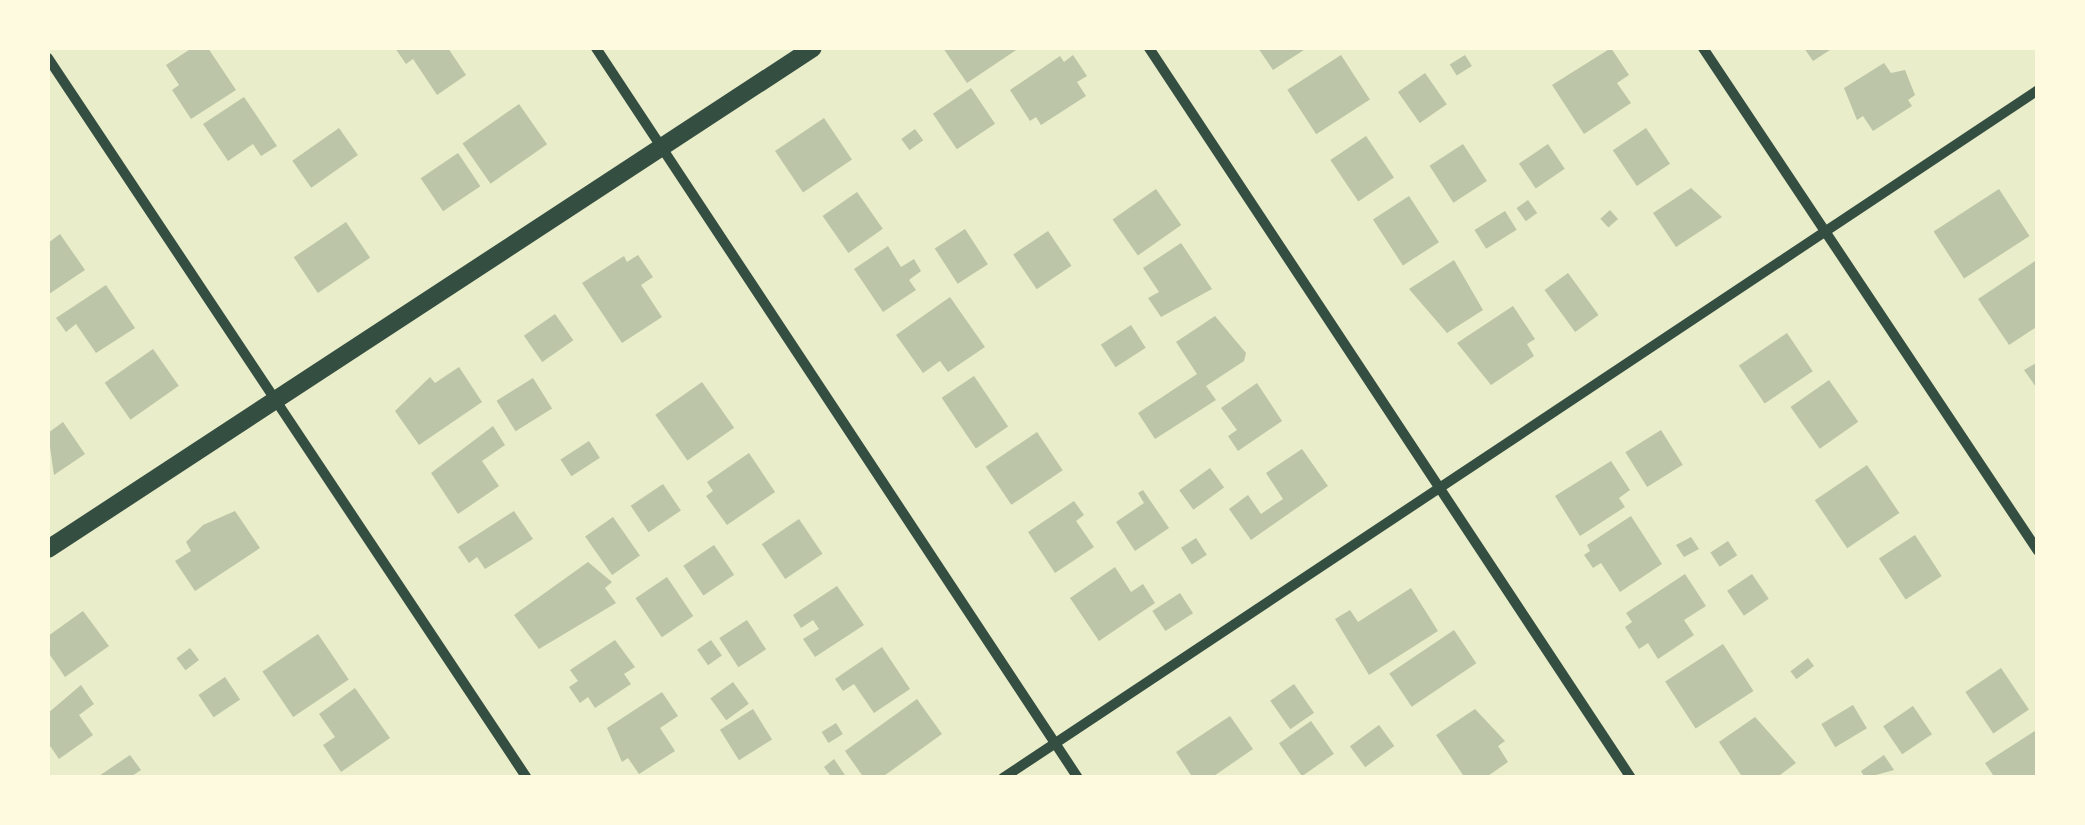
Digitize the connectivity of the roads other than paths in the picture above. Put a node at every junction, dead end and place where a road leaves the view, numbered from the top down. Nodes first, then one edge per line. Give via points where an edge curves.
1 (596, 48) edge
2 (813, 48) edge
3 (1149, 48) edge
4 (1703, 48) edge
5 (48, 58) edge
6 (2038, 90) edge
7 (662, 147) junction
8 (1823, 233) junction
9 (276, 400) junction
10 (1438, 487) junction
11 (48, 548) edge
12 (2038, 551) edge
13 (1054, 743) junction
14 (527, 778) edge
15 (1002, 778) edge
16 (1078, 778) edge
17 (1632, 778) edge

1 - 7 street
2 - 7 street
3 - 10 street
4 - 8 street
5 - 9 street
6 - 8 street
7 - 9 street
7 - 13 street
8 - 10 street
8 - 12 street
9 - 11 street
9 - 14 street
10 - 13 street
10 - 17 street
13 - 15 street
13 - 16 street

